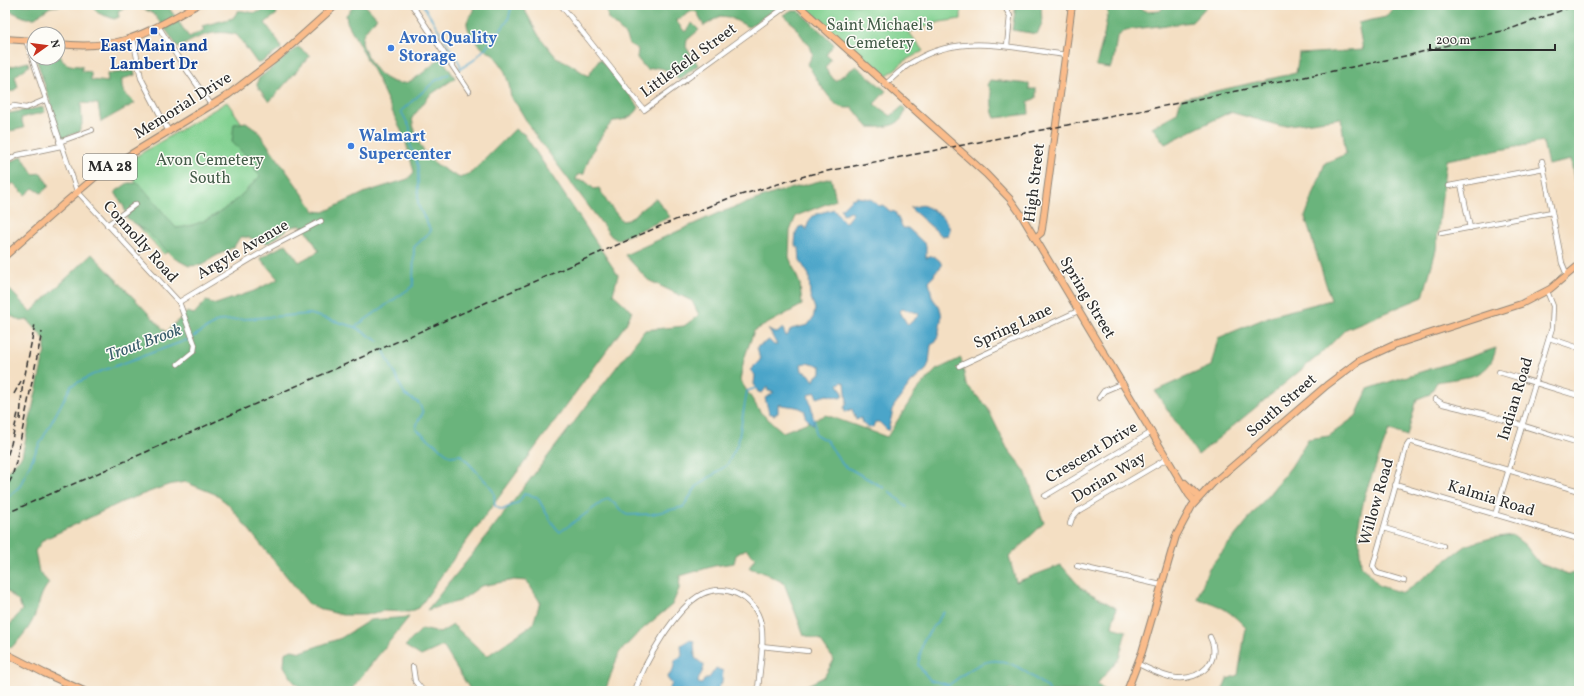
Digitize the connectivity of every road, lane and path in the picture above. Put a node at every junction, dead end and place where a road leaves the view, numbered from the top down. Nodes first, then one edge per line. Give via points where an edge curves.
1 (196, 5) edge
2 (336, 5) edge
3 (412, 5) edge
4 (561, 5) edge
5 (788, 5) edge
6 (798, 5) edge
7 (997, 5) edge
8 (1072, 5) edge
9 (158, 26) junction
10 (5, 38) edge
11 (134, 38) junction
12 (26, 40) edge
13 (66, 45) edge
14 (1007, 46) junction
15 (1065, 55) junction
16 (34, 66) edge
17 (885, 85) junction
18 (468, 91) dead end
19 (45, 100) junction
20 (212, 106) junction
21 (5, 108) edge
22 (92, 130) dead end
23 (169, 132) junction
24 (60, 144) junction
25 (1542, 161) dead end
26 (5, 162) edge
27 (1544, 168) junction
28 (1461, 184) junction
29 (1449, 186) dead end
30 (77, 191) junction
31 (136, 204) dead end
32 (1552, 212) junction
33 (321, 221) dead end
34 (107, 225) junction
35 (1470, 228) junction
36 (1441, 233) dead end
37 (1035, 238) junction
38 (5, 256) edge
39 (1579, 265) edge
40 (1567, 276) junction
41 (1547, 291) junction
42 (179, 302) junction
43 (1078, 311) junction
44 (1549, 338) junction
45 (1579, 348) edge
46 (178, 364) dead end
47 (959, 366) dead end
48 (1499, 372) dead end
49 (1535, 382) junction
50 (1122, 383) junction
51 (1579, 396) edge
52 (1099, 398) dead end
53 (1435, 400) dead end
54 (1522, 426) junction
55 (1152, 432) junction
56 (1579, 443) edge
57 (1168, 458) junction
58 (1508, 469) junction
59 (1180, 478) junction
60 (1395, 486) junction
61 (1579, 491) edge
62 (1045, 496) dead end
63 (1199, 497) junction
64 (1195, 502) junction
65 (1495, 515) junction
66 (1070, 524) dead end
67 (1384, 528) junction
68 (1579, 538) edge
69 (1443, 546) dead end
70 (1077, 566) dead end
71 (1404, 581) dead end
72 (1161, 585) junction
73 (1210, 637) dead end
74 (761, 646) junction
75 (808, 651) dead end
76 (5, 653) edge
77 (1138, 664) junction
78 (413, 667) dead end
79 (84, 691) edge
80 (423, 691) edge
81 (635, 691) edge
82 (758, 691) edge
83 (1127, 691) edge

1 - 9 main road
2 - 20 main road, Memorial Drive / MA 28 via 279,56
3 - 18 street
4 - 5 street, Littlefield Street via 644,110
6 - 17 main road, Spring Street
7 - 14 street via 1005,7 1009,13
8 - 15 main road, High Street
9 - 11 main road
9 - 20 street
10 - 12 main road
11 - 13 main road via 106,45
11 - 23 street via 141,78
14 - 15 street
14 - 17 street via 972,44 935,51 912,62
15 - 37 main road, High Street via 1042,229
16 - 19 street, Connolly Road
17 - 37 main road, Spring Street via 986,174 1010,199
19 - 21 street via 26,108
19 - 24 street, Connolly Road
20 - 23 main road, Memorial Drive / MA 28
22 - 24 street
23 - 30 main road, Memorial Drive / MA 28 via 112,165
24 - 26 street via 18,155
24 - 30 street, Connolly Road
25 - 27 street
27 - 28 street
27 - 32 street
28 - 29 street
28 - 35 street
30 - 34 street, Connolly Road
30 - 38 main road, Memorial Drive / MA 28
31 - 34 street
32 - 35 street
32 - 40 street via 1562,266
33 - 42 street, Argyle Avenue via 264,251
34 - 42 street, Connolly Road
35 - 36 street
37 - 43 main road, Spring Street
39 - 40 main road, South Street
40 - 41 main road, South Street
41 - 44 street, Indian Road via 1553,310
41 - 63 main road, South Street via 1513,308 1399,343 1359,361 1327,385
42 - 46 street, Connolly Road via 195,345 194,351
43 - 47 street, Spring Lane
43 - 50 main road, Spring Street
44 - 45 street
44 - 49 street, Indian Road
48 - 49 street
49 - 51 street
49 - 54 street, Indian Road
50 - 52 street via 1104,391
50 - 55 main road, Spring Street
53 - 54 street
54 - 56 street
54 - 58 street, Indian Road
55 - 57 main road, Spring Street
55 - 62 street, Crescent Drive
57 - 59 main road, Spring Street
57 - 66 street, Dorian Way via 1078,511
58 - 60 street, Willow Road via 1409,442
58 - 61 street
58 - 65 street, Indian Road
59 - 63 main road, Spring Street
59 - 64 main road, Spring Street
60 - 65 street, Kalmia Road
60 - 67 street, Willow Road
63 - 64 main road, South Street
64 - 72 main road, South Street via 1176,536
65 - 68 street, Kalmia Road
67 - 69 street
67 - 71 street, Willow Road via 1373,562 1374,570 1379,574
70 - 72 street
72 - 77 main road, South Street
73 - 77 street via 1214,645 1212,660 1208,667 1195,675 1176,678
74 - 75 street
74 - 81 street via 760,618 750,602 725,590 709,591 692,601 662,637
74 - 82 street
76 - 79 main road
77 - 83 main road, South Street
78 - 80 street via 415,680

